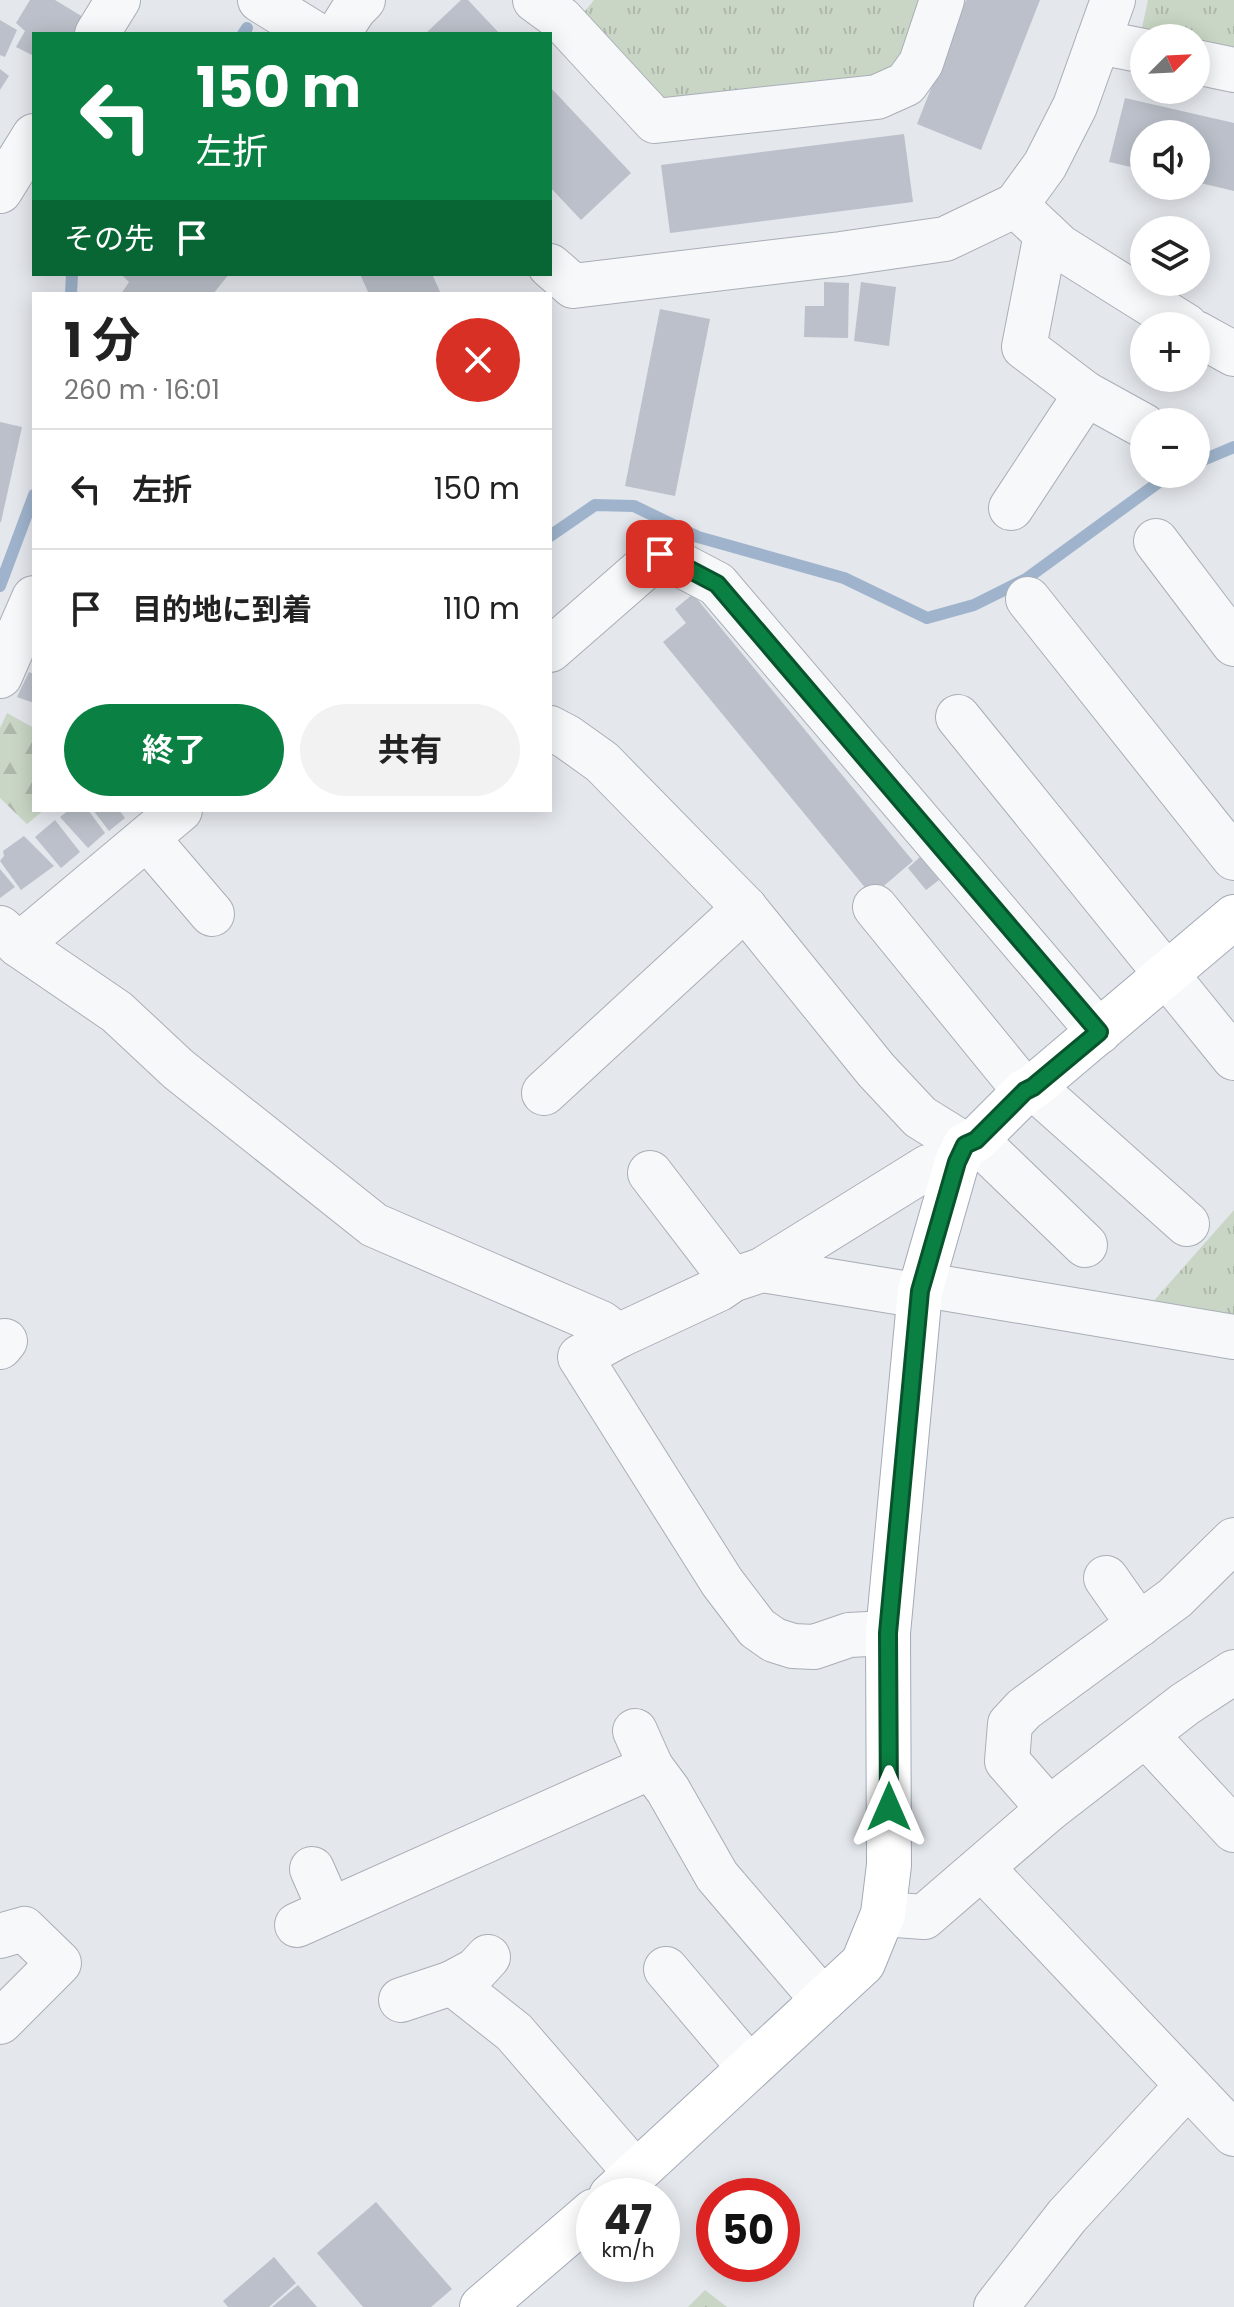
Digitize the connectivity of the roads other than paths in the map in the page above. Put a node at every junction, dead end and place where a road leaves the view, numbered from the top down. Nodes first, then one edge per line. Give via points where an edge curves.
1 (118, 0) edge
2 (260, 0) edge
3 (363, 0) edge
4 (942, 0) edge
5 (1113, 0) edge
6 (559, 6) edge
7 (98, 32) edge
8 (312, 32) edge
9 (339, 32) edge
10 (1098, 42) junction
11 (1130, 48) edge
12 (1210, 65) edge
13 (1234, 70) edge
14 (32, 139) edge
15 (0, 191) edge
16 (1031, 219) junction
17 (561, 276) edge
18 (1164, 312) edge
19 (1210, 342) edge
20 (1233, 356) edge
21 (1086, 394) junction
22 (1130, 418) edge
23 (1011, 508) dead end
24 (1160, 567) dead end
25 (1028, 599) dead end
26 (32, 603) edge
27 (1234, 644) edge
28 (552, 648) edge
29 (0, 676) edge
30 (958, 717) dead end
31 (552, 729) edge
32 (178, 812) edge
33 (147, 838) junction
34 (1234, 858) edge
35 (875, 907) dead end
36 (745, 908) junction
37 (212, 914) dead end
38 (1234, 917) edge
39 (9, 937) edge
40 (1166, 973) junction
41 (1099, 1032) junction
42 (1234, 1058) edge
43 (1029, 1089) junction
44 (544, 1093) dead end
45 (966, 1149) junction
46 (650, 1173) dead end
47 (1187, 1224) dead end
48 (1085, 1245) dead end
49 (747, 1275) junction
50 (920, 1291) junction
51 (618, 1336) junction
52 (1234, 1337) edge
53 (1234, 1540) edge
54 (1106, 1578) dead end
55 (1139, 1625) junction
56 (888, 1633) junction
57 (1234, 1672) edge
58 (1147, 1736) junction
59 (1049, 1809) junction
60 (1234, 1830) edge
61 (312, 1869) dead end
62 (983, 1869) junction
63 (883, 1914) junction
64 (0, 1936) edge
65 (488, 1957) dead end
66 (666, 1969) dead end
67 (452, 1983) junction
68 (401, 2000) dead end
69 (823, 2000) junction
70 (0, 2022) edge
71 (749, 2067) junction
72 (1187, 2086) junction
73 (1234, 2134) edge
74 (619, 2178) edge
75 (629, 2178) edge
76 (576, 2226) edge
77 (482, 2307) edge
78 (996, 2307) edge

1 - 7 street
2 - 8 street
3 - 9 street
4 - 6 street via 921,63 906,84 877,97 655,121
5 - 10 street
10 - 11 street
10 - 16 street via 1075,106 1045,165
12 - 13 street
14 - 15 street
16 - 17 street via 945,239 825,256
16 - 18 street via 1060,247
16 - 21 street via 1024,347
19 - 20 street
21 - 22 street
21 - 23 street
24 - 27 street
25 - 34 street
26 - 29 street
28 - 41 street via 660,554 717,584 881,757 983,876
30 - 40 street via 1061,824
31 - 36 street via 648,786
32 - 33 street
33 - 37 street
33 - 39 street
35 - 43 street
36 - 44 street
36 - 45 street via 876,1070 920,1117
38 - 40 main road
39 - 51 street via 117,1012 178,1069 374,1225 601,1323
40 - 41 main road
40 - 42 street
41 - 43 main road
43 - 45 main road
43 - 47 street
45 - 48 street
45 - 49 street
45 - 50 main road
46 - 49 street
49 - 50 street via 909,1294
49 - 51 street
50 - 52 street via 937,1287
50 - 56 main road
51 - 56 street via 580,1357 722,1582 757,1628 774,1640 814,1647 849,1635
53 - 55 street
54 - 55 street
55 - 59 street via 1010,1724 1007,1761
56 - 63 main road via 889,1865
57 - 58 street
58 - 59 street
58 - 60 street
59 - 62 street
61 - 69 street via 313,1918 643,1749 717,1876
62 - 63 street via 924,1917
62 - 72 street
63 - 69 main road via 863,1963
64 - 70 street via 24,1929 59,1963
65 - 67 street
66 - 71 street
67 - 68 street
67 - 74 street via 514,2032
69 - 71 main road
71 - 75 main road
72 - 73 street
72 - 78 street via 1067,2216
76 - 77 main road

